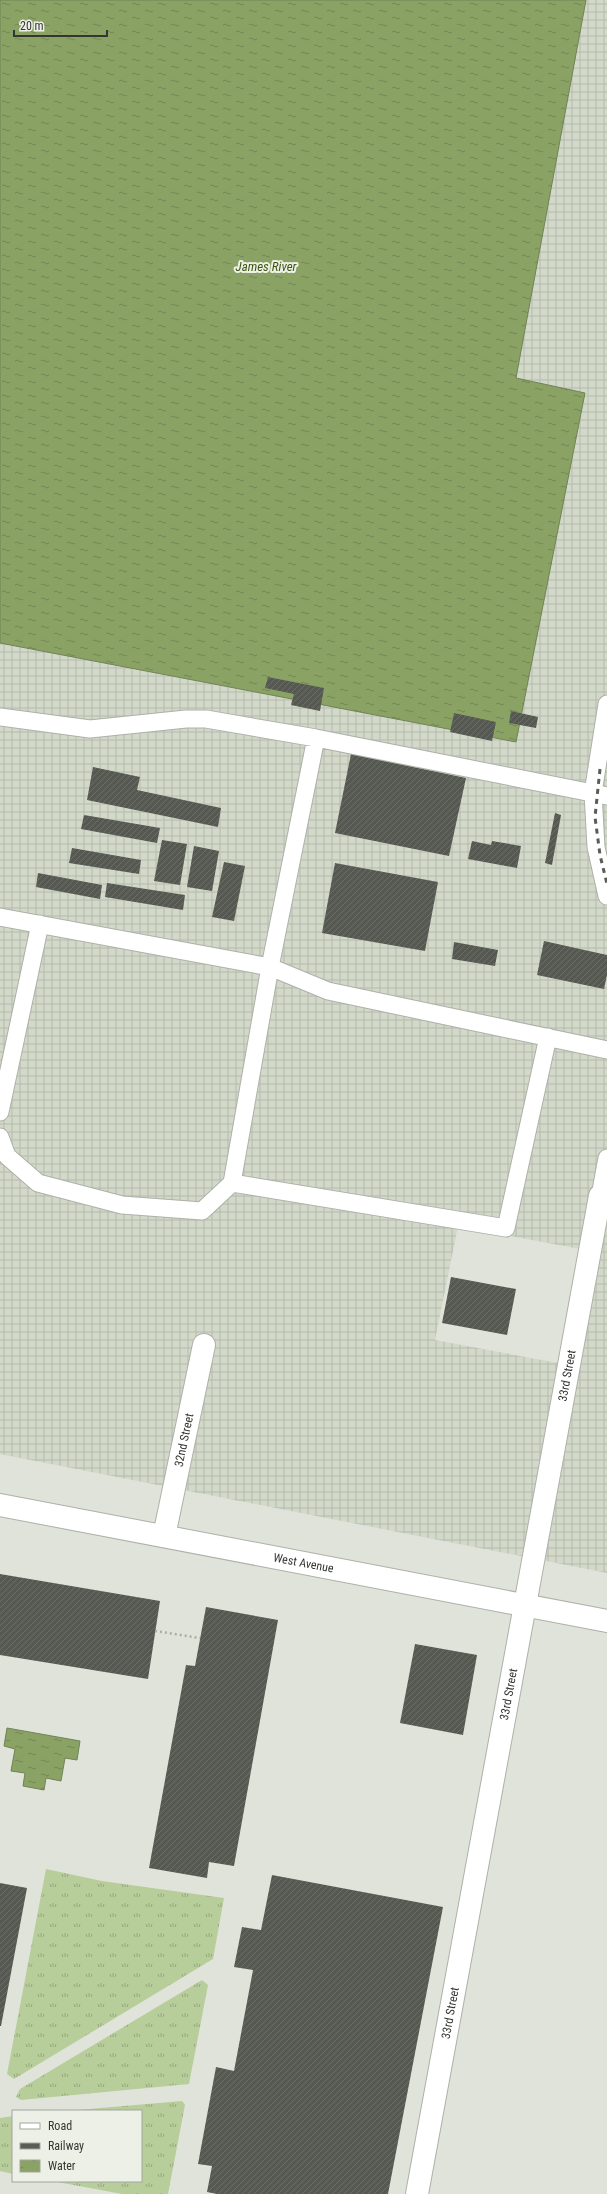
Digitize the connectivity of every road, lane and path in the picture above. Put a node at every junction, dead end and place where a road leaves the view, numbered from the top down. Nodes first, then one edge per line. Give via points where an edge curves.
1 (607, 704) edge
2 (0, 717) edge
3 (316, 738) junction
4 (600, 794) edge
5 (607, 896) edge
6 (0, 917) edge
7 (40, 924) junction
8 (270, 967) junction
9 (548, 1037) junction
10 (607, 1050) edge
11 (0, 1112) edge
12 (0, 1137) edge
13 (607, 1158) edge
14 (232, 1183) junction
15 (600, 1196) joint
16 (204, 1345) dead end
17 (0, 1505) edge
18 (164, 1536) junction
19 (525, 1606) junction
20 (607, 1621) edge
21 (155, 1631) dead end
22 (200, 1638) dead end
23 (417, 2194) edge

1 - 4 lane
2 - 3 lane via 90,729 206,719
3 - 4 lane
3 - 8 lane
4 - 5 lane via 596,847
6 - 7 lane
7 - 8 lane
7 - 11 lane
8 - 9 lane via 328,991
8 - 14 lane
9 - 10 lane
9 - 14 lane via 506,1228
12 - 14 lane via 7,1156 38,1183 122,1205 202,1210
13 - 15 lane
15 - 19 street, 33rd Street
16 - 18 street, 32nd Street
17 - 18 street, West Avenue
18 - 19 street, West Avenue
19 - 20 street, West Avenue
19 - 23 street, 33rd Street
21 - 22 path

